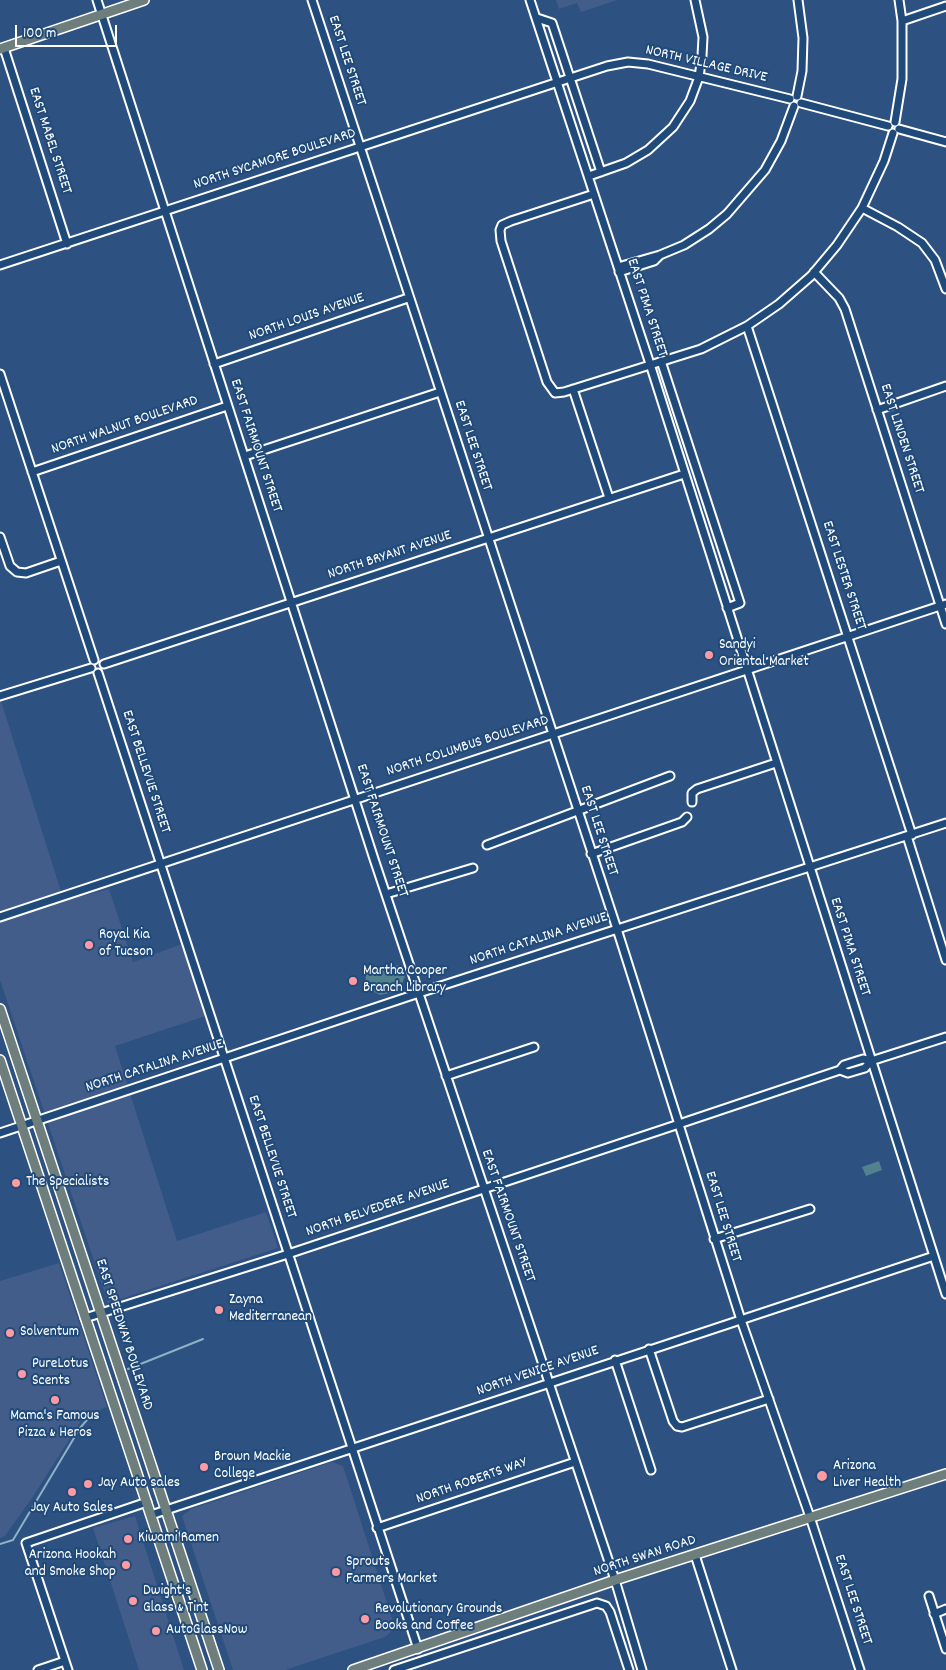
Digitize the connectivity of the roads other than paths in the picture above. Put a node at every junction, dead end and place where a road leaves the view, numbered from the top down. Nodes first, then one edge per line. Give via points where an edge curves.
1 (97, 0) edge
2 (144, 0) edge
3 (312, 0) edge
4 (530, 0) edge
5 (695, 0) edge
6 (798, 0) edge
7 (900, 0) edge
8 (946, 6) edge
9 (101, 14) junction
10 (537, 18) junction
11 (902, 21) junction
12 (2, 48) edge
13 (569, 77) junction
14 (699, 77) junction
15 (557, 80) junction
16 (795, 101) junction
17 (891, 124) junction
18 (896, 131) junction
19 (946, 142) edge
20 (359, 147) junction
21 (600, 172) junction
22 (589, 176) junction
23 (594, 194) junction
24 (862, 208) junction
25 (164, 211) junction
26 (67, 244) junction
27 (0, 265) edge
28 (619, 270) junction
29 (814, 272) junction
30 (946, 289) edge
31 (408, 298) junction
32 (747, 326) junction
33 (661, 361) junction
34 (214, 364) junction
35 (650, 364) junction
36 (1, 379) edge
37 (946, 386) edge
38 (573, 389) junction
39 (440, 392) junction
40 (228, 406) junction
41 (877, 410) junction
42 (245, 456) junction
43 (32, 472) junction
44 (684, 474) junction
45 (609, 498) junction
46 (0, 536) edge
47 (488, 538) junction
48 (61, 561) junction
49 (291, 603) junction
50 (943, 605) edge
51 (727, 608) junction
52 (946, 624) edge
53 (848, 636) junction
54 (94, 660) junction
55 (104, 664) junction
56 (91, 668) junction
57 (747, 670) junction
58 (98, 673) junction
59 (0, 696) edge
60 (552, 734) junction
61 (776, 763) junction
62 (670, 776) dead end
63 (356, 798) junction
64 (692, 802) dead end
65 (578, 812) junction
66 (687, 817) dead end
67 (946, 823) edge
68 (909, 836) junction
69 (487, 845) dead end
70 (591, 854) junction
71 (160, 863) junction
72 (810, 867) junction
73 (473, 868) dead end
74 (386, 894) junction
75 (0, 917) edge
76 (616, 929) junction
77 (946, 960) edge
78 (419, 993) junction
79 (0, 1009) edge
80 (2, 1023) edge
81 (946, 1037) edge
82 (534, 1047) dead end
83 (225, 1058) junction
84 (0, 1060) edge
85 (871, 1061) junction
86 (446, 1076) junction
87 (37, 1120) junction
88 (679, 1124) junction
89 (22, 1125) junction
90 (0, 1132) edge
91 (483, 1188) junction
92 (810, 1209) dead end
93 (714, 1239) junction
94 (288, 1254) junction
95 (934, 1256) junction
96 (946, 1294) edge
97 (101, 1312) junction
98 (86, 1318) junction
99 (741, 1320) junction
100 (649, 1349) junction
101 (615, 1360) junction
102 (549, 1383) junction
103 (769, 1399) junction
104 (352, 1449) junction
105 (575, 1462) junction
106 (651, 1470) dead end
107 (946, 1474) edge
108 (147, 1502) junction
109 (166, 1511) junction
110 (151, 1515) junction
111 (810, 1517) junction
112 (377, 1528) junction
113 (695, 1555) junction
114 (615, 1580) junction
115 (929, 1596) dead end
116 (946, 1609) edge
117 (934, 1614) junction
118 (418, 1649) junction
119 (946, 1649) edge
120 (65, 1661) junction
121 (38, 1670) edge
122 (68, 1670) edge
123 (202, 1670) edge
124 (218, 1670) edge
125 (353, 1670) edge
126 (394, 1670) edge
127 (629, 1670) edge
128 (642, 1670) edge
129 (732, 1670) edge
130 (860, 1670) edge

1 - 9 street, EAST FAIRMOUNT STREET
2 - 9 main road
3 - 20 street, EAST LEE STREET
4 - 10 street, EAST PIMA STREET
5 - 14 street via 703,38
6 - 16 street via 803,38 802,72
7 - 11 street
8 - 11 street
9 - 12 main road
9 - 25 street, EAST FAIRMOUNT STREET
10 - 13 street via 552,23
10 - 15 street, EAST PIMA STREET
11 - 17 street via 902,79
12 - 26 street, EAST MABEL STREET
13 - 14 street, NORTH VILLAGE DRIVE via 628,62
13 - 15 street, NORTH VILLAGE DRIVE
13 - 21 street
14 - 16 street, NORTH VILLAGE DRIVE
14 - 21 street via 690,101 673,127 648,150 626,163
15 - 20 street, NORTH SYCAMORE BOULEVARD
15 - 22 street, EAST PIMA STREET
16 - 17 street, NORTH VILLAGE DRIVE
16 - 28 street via 781,141 748,192 709,229 684,245
17 - 18 street
18 - 19 street
18 - 24 street
20 - 25 street, NORTH SYCAMORE BOULEVARD
20 - 31 street, EAST LEE STREET
21 - 22 street
22 - 23 street, EAST PIMA STREET
23 - 28 street, EAST PIMA STREET
23 - 38 street via 510,221 500,230 547,382 553,391 559,393
24 - 29 street
24 - 30 street via 922,243 935,260
25 - 26 street, NORTH SYCAMORE BOULEVARD
25 - 34 street, EAST FAIRMOUNT STREET
26 - 27 street, NORTH SYCAMORE BOULEVARD
28 - 35 street, EAST PIMA STREET
29 - 32 street via 780,304
29 - 41 street, EAST LINDEN STREET via 845,309
31 - 34 street, NORTH LOUIS AVENUE
31 - 39 street, EAST LEE STREET
32 - 33 street via 700,349
32 - 53 street, EAST LESTER STREET
33 - 35 street
33 - 51 street, EAST PIMA STREET via 740,603
34 - 40 street, EAST FAIRMOUNT STREET
35 - 38 street
35 - 44 street, EAST PIMA STREET
36 - 43 street
37 - 41 street
38 - 45 street
39 - 42 street
39 - 47 street, EAST LEE STREET
40 - 42 street, EAST FAIRMOUNT STREET
40 - 43 street, NORTH WALNUT BOULEVARD
41 - 50 street, EAST LINDEN STREET
42 - 49 street, EAST FAIRMOUNT STREET
43 - 48 street
44 - 45 street, NORTH BRYANT AVENUE
44 - 51 street, EAST PIMA STREET
45 - 47 street, NORTH BRYANT AVENUE
46 - 48 street via 10,566 16,572
47 - 49 street, NORTH BRYANT AVENUE
47 - 60 street, EAST LEE STREET
48 - 54 street
49 - 55 street, NORTH BRYANT AVENUE
49 - 63 street, EAST FAIRMOUNT STREET
50 - 52 street, EAST LINDEN STREET
50 - 53 street, NORTH COLUMBUS BOULEVARD
51 - 57 street, EAST PIMA STREET
53 - 57 street, NORTH COLUMBUS BOULEVARD
53 - 68 street, EAST LESTER STREET
54 - 55 street
54 - 56 street
55 - 58 street
56 - 58 street
56 - 59 street
57 - 60 street, NORTH COLUMBUS BOULEVARD
57 - 61 street, EAST PIMA STREET
58 - 71 street, EAST BELLEVUE STREET
60 - 63 street, NORTH COLUMBUS BOULEVARD
60 - 65 street, EAST LEE STREET
61 - 64 street via 697,789 692,793
61 - 72 street, EAST PIMA STREET
62 - 65 street
63 - 71 street, NORTH COLUMBUS BOULEVARD
63 - 74 street, EAST FAIRMOUNT STREET
65 - 69 street
65 - 70 street, EAST LEE STREET
66 - 70 street via 682,822
67 - 68 street, NORTH CATALINA AVENUE
68 - 72 street, NORTH CATALINA AVENUE
68 - 77 street, EAST LESTER STREET
70 - 76 street, EAST LEE STREET
71 - 75 street, NORTH COLUMBUS BOULEVARD
71 - 83 street, EAST BELLEVUE STREET
72 - 76 street, NORTH CATALINA AVENUE
72 - 85 street, EAST PIMA STREET
73 - 74 street
74 - 78 street, EAST FAIRMOUNT STREET
76 - 78 street, NORTH CATALINA AVENUE
76 - 88 street, EAST LEE STREET
78 - 83 street, NORTH CATALINA AVENUE
78 - 86 street, EAST FAIRMOUNT STREET
79 - 80 main road, EAST SPEEDWAY BOULEVARD
80 - 87 main road, EAST SPEEDWAY BOULEVARD
81 - 85 street
82 - 86 street
83 - 87 street, NORTH CATALINA AVENUE
83 - 94 street, EAST BELLEVUE STREET
84 - 89 main road, EAST SPEEDWAY BOULEVARD
85 - 88 street, NORTH BELVEDERE AVENUE via 865,1068 848,1074 840,1070
85 - 95 street, EAST PIMA STREET
86 - 91 street, EAST FAIRMOUNT STREET
87 - 89 street, NORTH CATALINA AVENUE
87 - 97 main road, EAST SPEEDWAY BOULEVARD
88 - 91 street, NORTH BELVEDERE AVENUE
88 - 93 street, EAST LEE STREET
89 - 90 street, NORTH CATALINA AVENUE
89 - 98 main road, EAST SPEEDWAY BOULEVARD
91 - 94 street, NORTH BELVEDERE AVENUE
91 - 102 street, EAST FAIRMOUNT STREET
92 - 93 street
93 - 99 street, EAST LEE STREET
94 - 97 street, NORTH BELVEDERE AVENUE
94 - 104 street, EAST BELLEVUE STREET
95 - 96 street, EAST PIMA STREET
95 - 99 street, NORTH VENICE AVENUE
97 - 98 street, NORTH BELVEDERE AVENUE
97 - 109 main road, EAST SPEEDWAY BOULEVARD
98 - 108 main road, EAST SPEEDWAY BOULEVARD
99 - 100 street, NORTH VENICE AVENUE
99 - 103 street, EAST LEE STREET
100 - 101 street, NORTH VENICE AVENUE
100 - 103 street via 677,1426
101 - 102 street, NORTH VENICE AVENUE
101 - 106 street
102 - 104 street, NORTH VENICE AVENUE
102 - 105 street, EAST FAIRMOUNT STREET
103 - 111 street, EAST LEE STREET
104 - 109 street, NORTH VENICE AVENUE
104 - 112 street, EAST BELLEVUE STREET
105 - 112 street, NORTH ROBERTS WAY
105 - 114 street, EAST FAIRMOUNT STREET
107 - 111 main road, NORTH SWAN ROAD
108 - 110 main road, EAST SPEEDWAY BOULEVARD
108 - 120 street via 26,1543
109 - 110 street, NORTH VENICE AVENUE
109 - 124 main road, EAST SPEEDWAY BOULEVARD
110 - 123 main road, EAST SPEEDWAY BOULEVARD
111 - 113 main road, NORTH SWAN ROAD
111 - 130 street, EAST LEE STREET
112 - 118 street, EAST BELLEVUE STREET
113 - 114 main road, NORTH SWAN ROAD
113 - 129 street
114 - 118 main road, NORTH SWAN ROAD
114 - 128 street, EAST FAIRMOUNT STREET
115 - 117 street
116 - 117 street
117 - 119 street
118 - 125 main road, NORTH SWAN ROAD
120 - 121 street
120 - 122 street
126 - 127 street, NORTH SWAN ROAD via 593,1604 606,1606 612,1616

